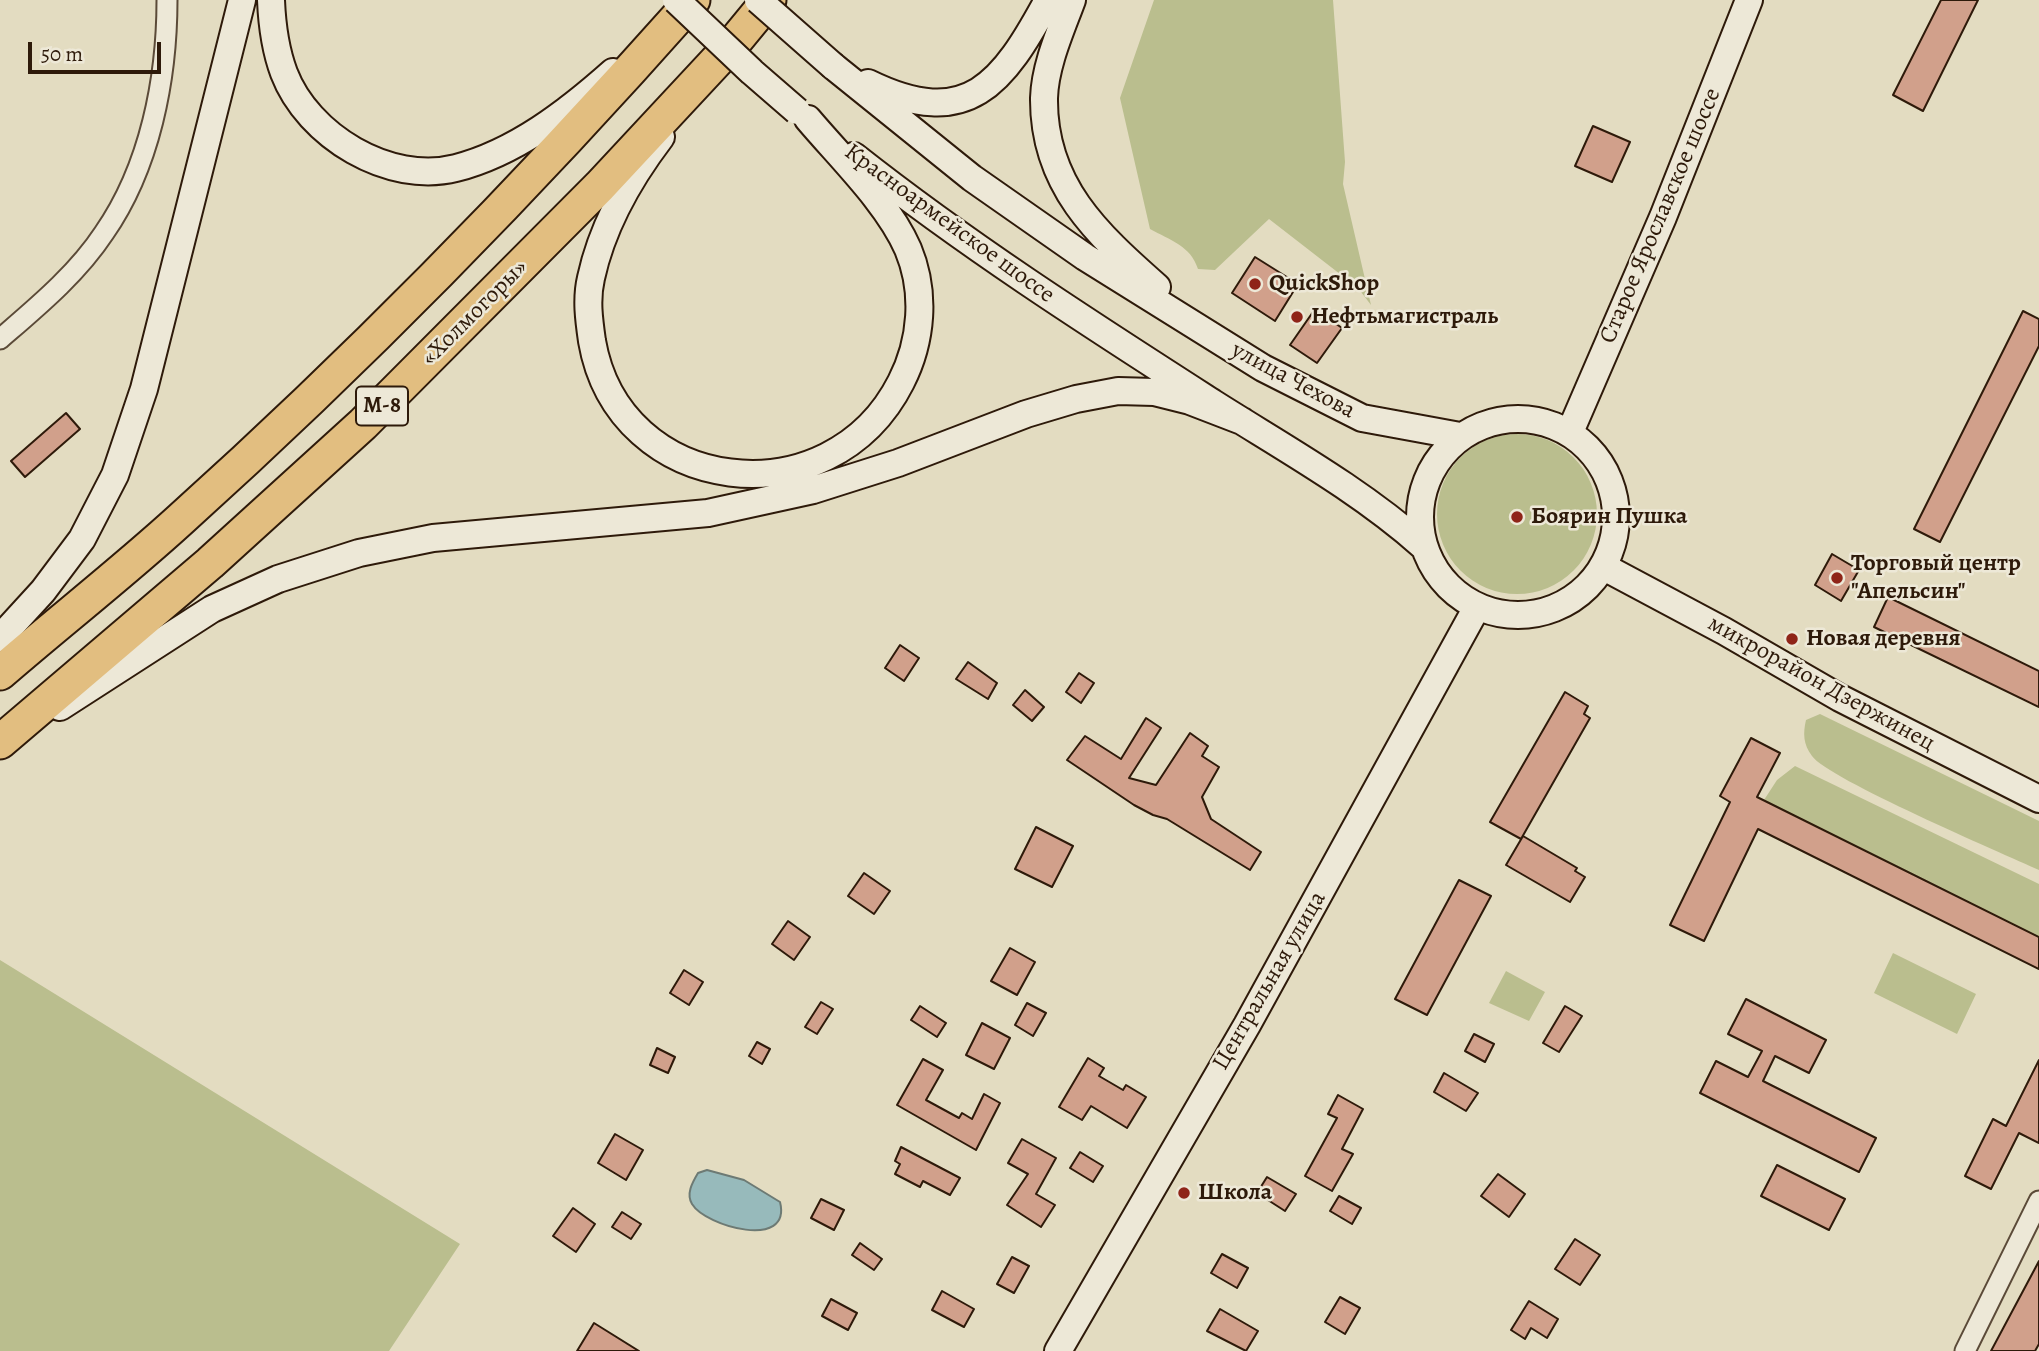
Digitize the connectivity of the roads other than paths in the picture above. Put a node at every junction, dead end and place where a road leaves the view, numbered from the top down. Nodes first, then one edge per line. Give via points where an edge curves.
1 (167, 0) edge
2 (242, 0) edge
3 (271, 0) edge
4 (676, 0) edge
5 (693, 0) edge
6 (1048, 0) edge
7 (1072, 0) edge
8 (1749, 0) edge
9 (757, 13) edge
10 (833, 65) junction
11 (803, 115) junction
12 (1210, 335) junction
13 (0, 339) edge
14 (1242, 421) junction
15 (1570, 432) junction
16 (1460, 436) junction
17 (1423, 546) junction
18 (1604, 567) junction
19 (1477, 607) junction
20 (0, 638) edge
21 (0, 673) edge
22 (0, 744) edge
23 (2039, 799) edge
24 (2039, 1201) edge
25 (1058, 1351) edge
26 (1965, 1351) edge

1 - 13 street via 161,76 152,125 136,173 106,232 79,266
2 - 20 main road via 144,389 115,475 82,539
3 - 5 main road via 272,33 285,75 308,111 339,142 376,161 414,171 454,169 486,158 542,128 611,75
4 - 11 main road, Красноармейское шоссе, bridge
5 - 21 highway, М-8 via 590,118 445,269 181,519
6 - 10 main road via 1003,74 979,92 947,103 924,103 887,92
7 - 12 main road via 1044,96 1047,133 1059,176 1078,211
8 - 15 main road, Старое Ярославское шоссе via 1663,217
9 - 10 main road, Красноармейское шоссе, bridge
9 - 11 main road via 623,194 590,279 588,317 595,357 609,392 638,429 673,455 715,472 757,476 802,469 840,451 891,402 915,348 920,318 908,248 877,202
9 - 22 highway, «Холмогоры» / М-8 via 600,186 363,424
10 - 12 main road, Красноармейское шоссе via 972,178 1085,257
11 - 14 main road, Красноармейское шоссе via 918,207
12 - 16 main road, улица Чехова via 1333,407 1362,418
14 - 17 main road via 1372,505
14 - 22 main road via 1154,392 1118,391 1026,414 813,490 721,510 433,538 359,553 278,579 212,609
15 - 16 main road via 1534,419 1508,419
15 - 18 main road via 1598,458 1615,492 1617,531
16 - 17 main road via 1438,457 1424,485 1419,515
17 - 19 main road via 1435,571 1453,592
18 - 19 main road via 1586,590 1562,606 1534,615
18 - 23 main road, микрорайон Дзержинец via 1840,698
19 - 25 main road, Центральная улица via 1247,1025
24 - 26 street

